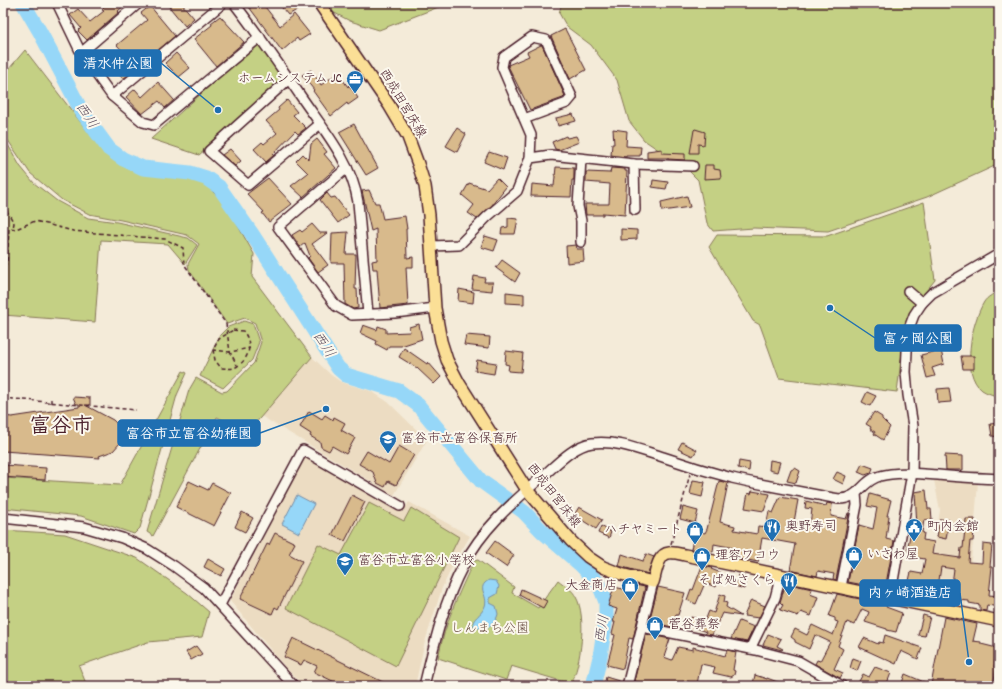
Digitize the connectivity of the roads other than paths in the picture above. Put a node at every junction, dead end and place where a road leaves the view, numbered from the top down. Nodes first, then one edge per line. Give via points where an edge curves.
1 (60, 3) edge
2 (139, 3) edge
3 (223, 3) edge
4 (234, 3) edge
5 (319, 3) edge
6 (260, 37) junction
7 (81, 53) junction
8 (289, 79) junction
9 (112, 96) junction
10 (524, 119) junction
11 (320, 124) junction
12 (530, 158) junction
13 (581, 159) junction
14 (634, 164) junction
15 (693, 166) dead end
16 (347, 168) junction
17 (635, 210) dead end
18 (581, 242) dead end
19 (431, 246) junction
20 (999, 254) edge
21 (908, 291) dead end
22 (922, 303) junction
23 (435, 308) junction
24 (368, 314) junction
25 (912, 473) junction
26 (999, 479) edge
27 (523, 493) junction
28 (856, 494) junction
29 (400, 506) dead end
30 (3, 518) edge
31 (781, 575) junction
32 (653, 582) junction
33 (841, 587) junction
34 (890, 598) junction
35 (220, 605) junction
36 (999, 621) edge
37 (642, 627) junction
38 (750, 649) junction
39 (294, 686) edge
40 (424, 686) edge
41 (627, 686) edge
42 (842, 686) edge

1 - 7 street via 58,5
2 - 7 street
3 - 9 street
4 - 6 street
5 - 19 main road, 西成田宮床線 via 408,137 425,186
6 - 8 street
6 - 9 street via 154,125 143,122
7 - 9 street
8 - 11 street
8 - 11 street via 209,151 248,185
10 - 10 street via 502,67 504,57 532,37 546,40 572,97 567,104
10 - 12 street via 531,135
11 - 16 street
12 - 13 street via 551,155
12 - 19 street via 517,192 459,245
13 - 14 street
13 - 18 street via 578,206
14 - 15 street
14 - 17 street
16 - 24 street via 356,187
16 - 24 street via 278,227 336,306 352,315
19 - 23 main road, 西成田宮床線
20 - 22 street via 932,293
21 - 22 street
22 - 25 street via 908,331 908,395 913,426
23 - 24 street
23 - 27 main road, 西成田宮床線 via 440,341 447,360
25 - 26 street
25 - 28 street via 878,476
25 - 34 street
27 - 28 street via 577,448 591,443 609,443 626,445 732,478 839,499
27 - 32 main road, 西成田宮床線 via 588,557 603,567 621,574
27 - 40 street via 488,529 463,565 439,622
28 - 33 street via 857,505
29 - 35 street via 303,450
30 - 35 street via 84,527 122,538 147,549 174,566 204,588
31 - 32 main road via 669,553 660,559
31 - 33 main road
31 - 38 street via 775,598
32 - 37 street
33 - 34 main road
34 - 36 main road
35 - 39 street
37 - 38 street
37 - 41 street
38 - 42 street via 798,661

